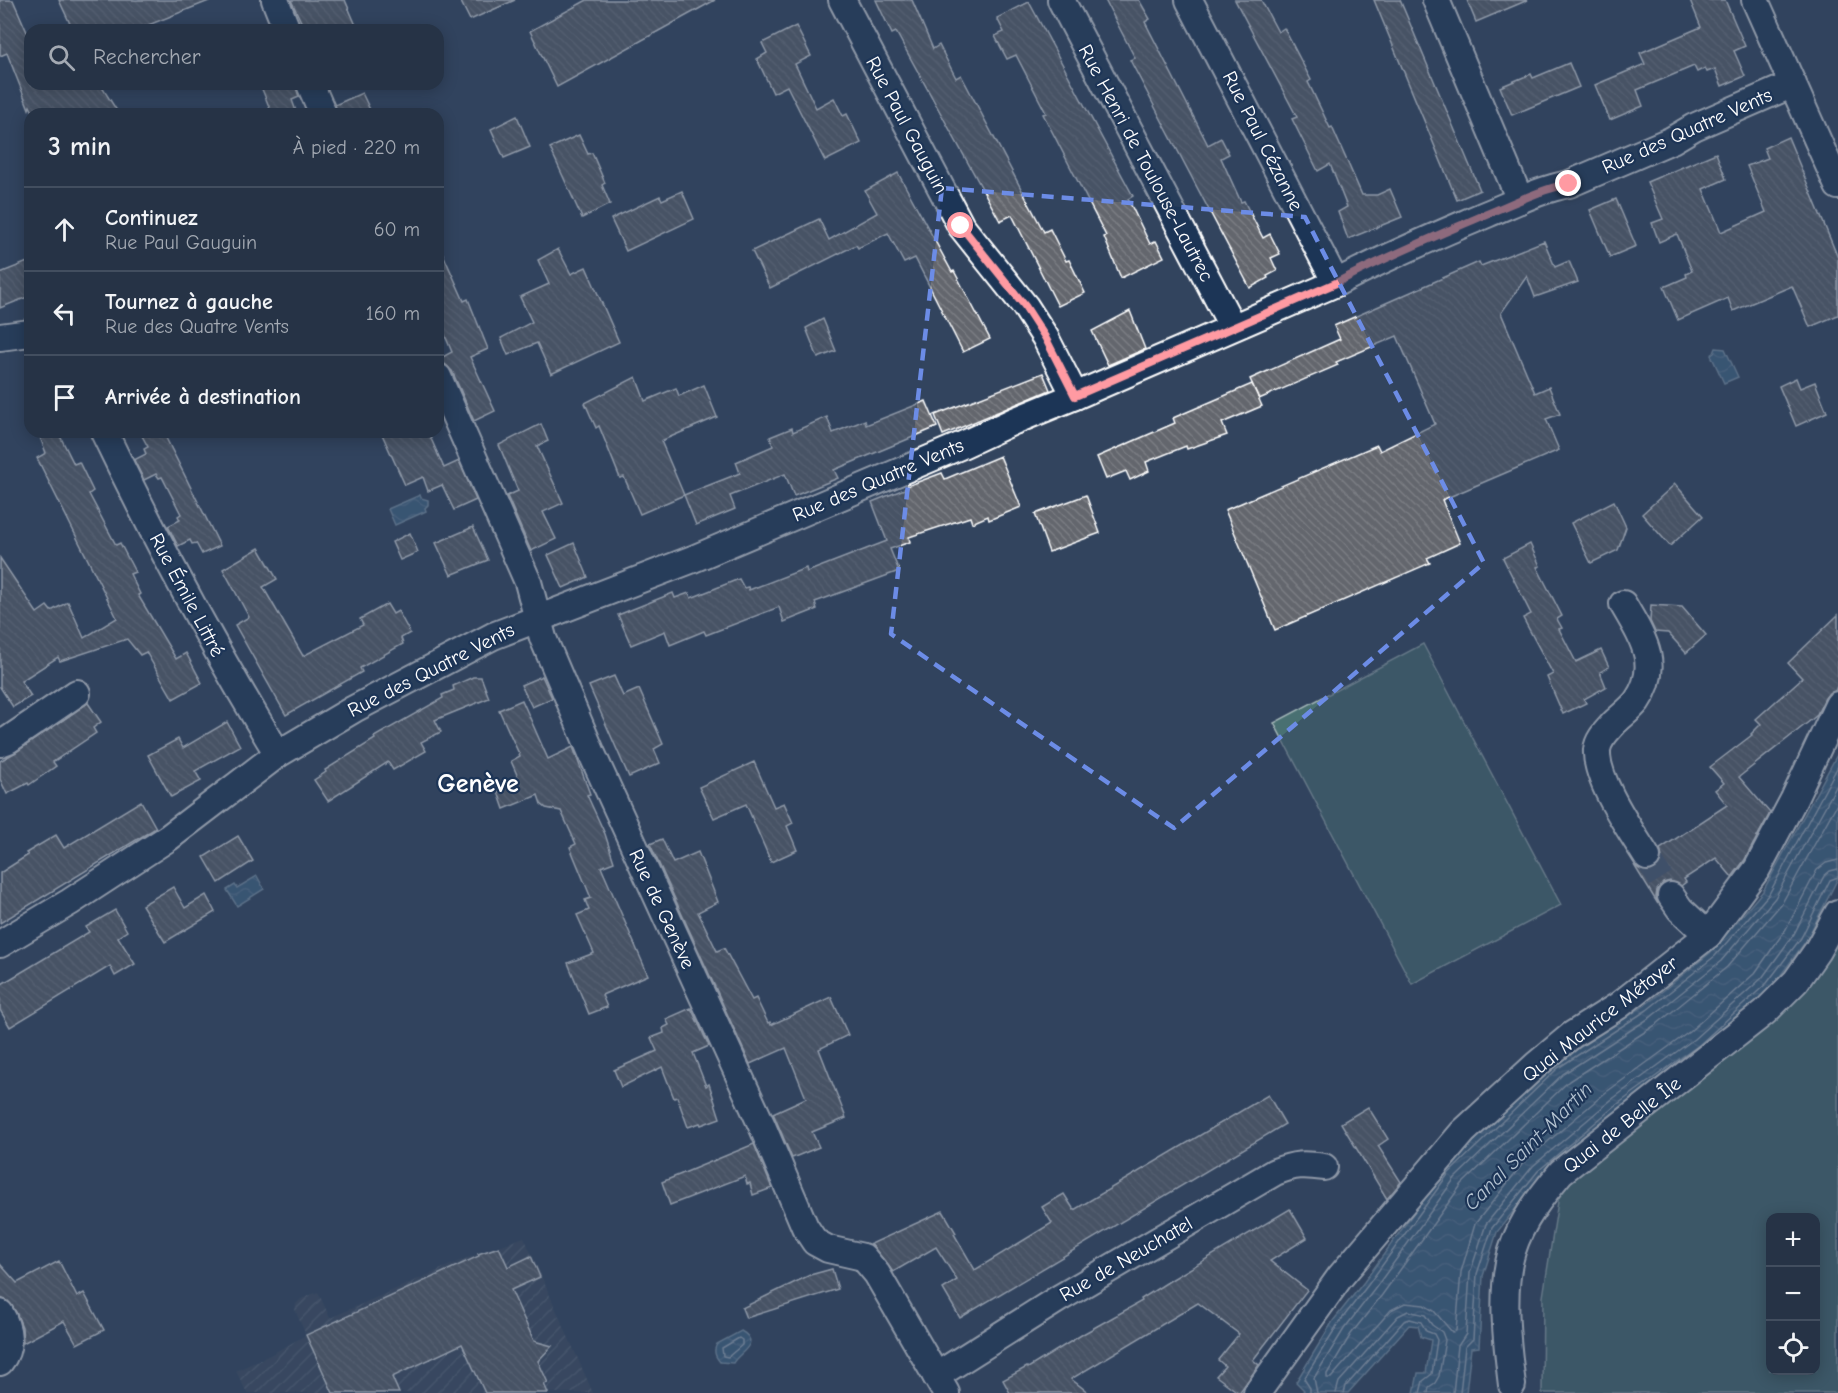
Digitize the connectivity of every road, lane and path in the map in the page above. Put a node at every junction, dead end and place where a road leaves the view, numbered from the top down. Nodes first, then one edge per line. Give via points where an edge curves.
1 (274, 0) edge
2 (842, 0) edge
3 (1061, 0) edge
4 (1189, 0) edge
5 (1436, 0) edge
6 (1755, 0) edge
7 (284, 24) edge
8 (1793, 84) junction
9 (313, 90) edge
10 (320, 108) edge
11 (1838, 186) edge
12 (1520, 200) junction
13 (1336, 283) junction
14 (1232, 326) junction
15 (24, 334) edge
16 (0, 337) edge
17 (444, 391) edge
18 (1075, 396) junction
19 (107, 438) edge
20 (1623, 604) dead end
21 (538, 618) junction
22 (77, 693) dead end
23 (1838, 705) edge
24 (0, 743) edge
25 (278, 754) junction
26 (1647, 857) tunnel mouth
27 (1671, 896) tunnel mouth
28 (1838, 913) edge
29 (1708, 935) junction
30 (0, 944) edge
31 (1324, 1167) dead end
32 (0, 1313) edge
33 (0, 1362) edge
34 (941, 1384) edge
35 (1512, 1385) dead end
36 (1257, 1393) edge

1 - 7 street
2 - 18 street, Rue Paul Gauguin via 961,226 1025,306
3 - 14 street, Rue Henri de Toulouse-Lautrec
4 - 13 street, Rue Paul Cézanne
5 - 12 street
6 - 8 street
8 - 11 street
8 - 12 street, Rue des Quatre Vents via 1662,145
9 - 10 street
12 - 13 street, Rue des Quatre Vents
13 - 14 street, Rue des Quatre Vents
14 - 18 street, Rue des Quatre Vents
15 - 16 street
17 - 21 street, Rue de Genève via 528,582
18 - 21 street, Rue des Quatre Vents via 693,559
19 - 25 street, Rue Émile Littré via 181,586
20 - 26 street via 1639,631 1650,665 1647,683 1636,702 1604,734 1597,747 1598,763 1610,794
21 - 25 street, Rue des Quatre Vents via 493,636
21 - 34 street, Rue de Genève via 593,756 805,1227 815,1242 828,1249 863,1257 877,1274
22 - 24 street
23 - 29 street, Quai Maurice Métayer via 1757,869
25 - 30 street, Rue des Quatre Vents via 168,838
27 - 29 street
28 - 35 street, Quai de Belle Île via 1796,981 1765,1012 1561,1172 1540,1196 1512,1251 1506,1300
29 - 36 street, Quai Maurice Métayer via 1618,1006 1572,1035 1463,1132 1340,1277
31 - 34 street, Rue de Neuchatel via 1305,1164 1275,1172 1058,1299
32 - 33 street via 8,1334

